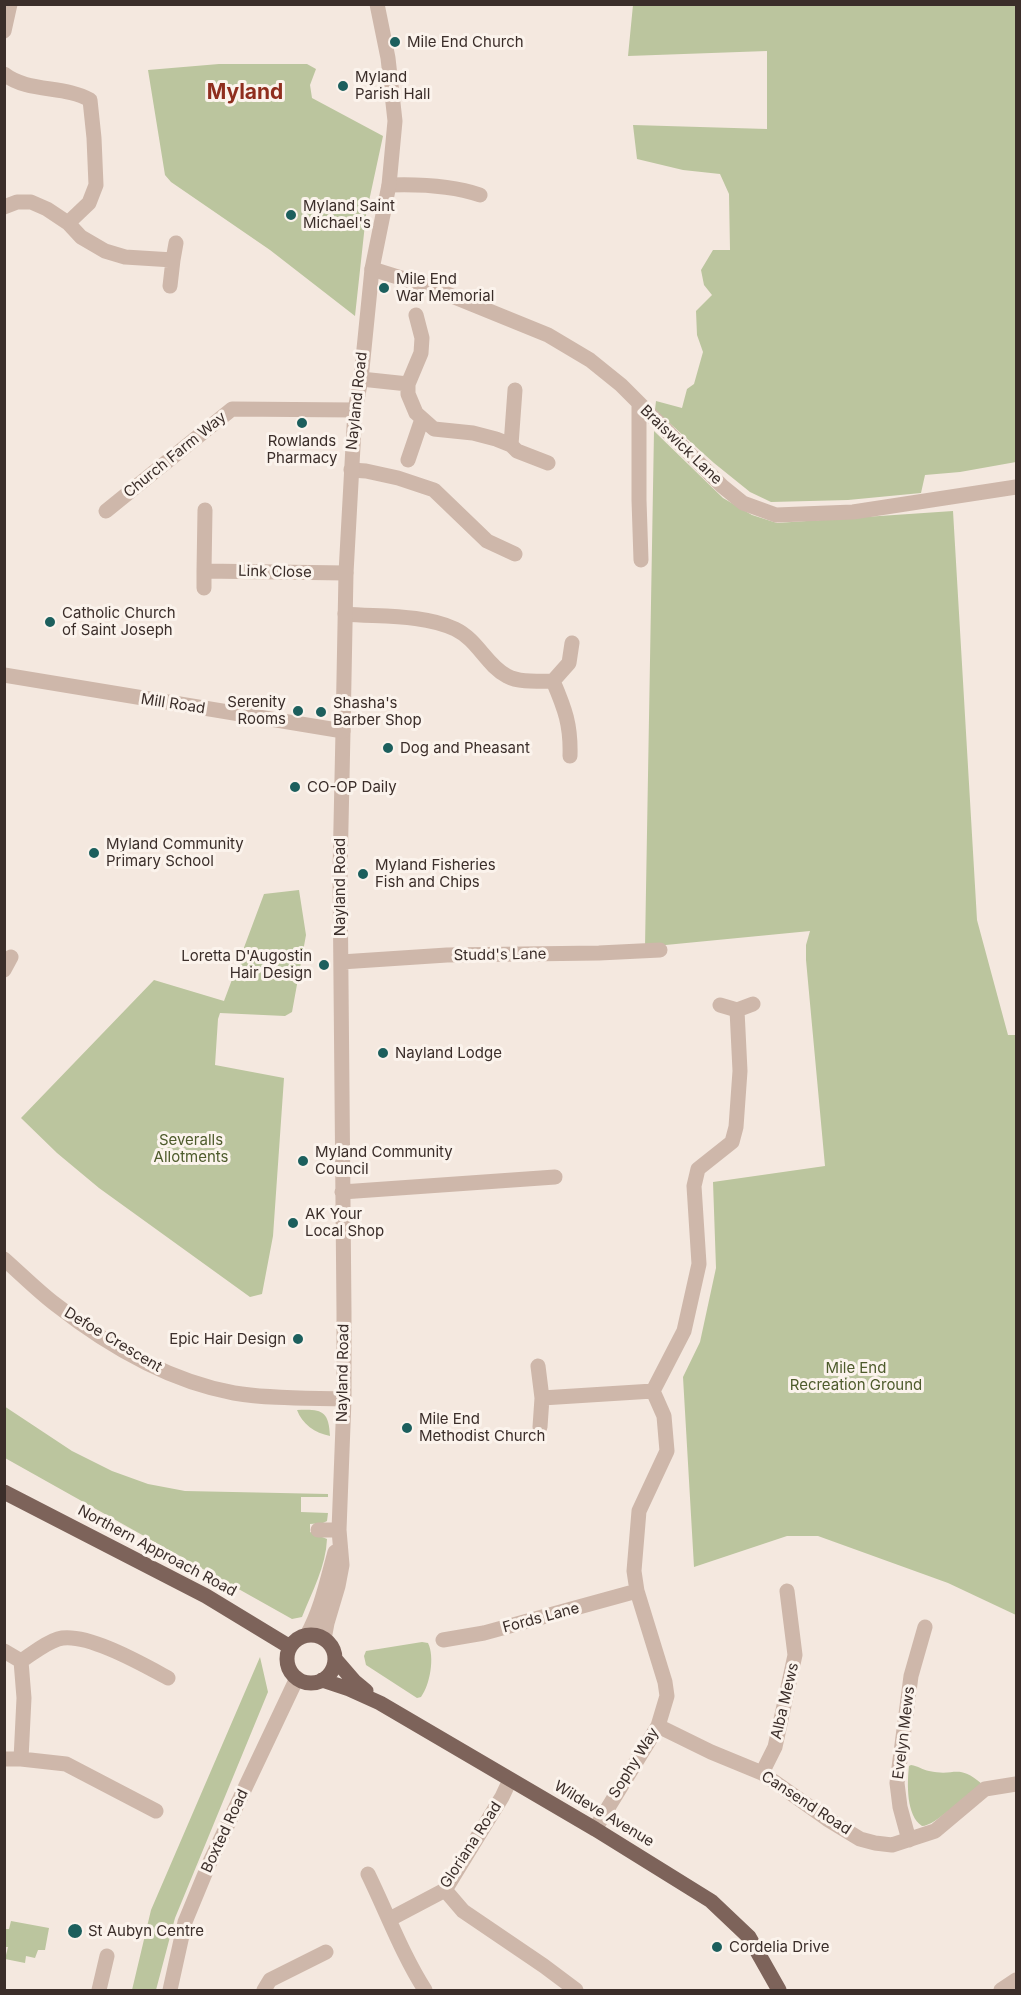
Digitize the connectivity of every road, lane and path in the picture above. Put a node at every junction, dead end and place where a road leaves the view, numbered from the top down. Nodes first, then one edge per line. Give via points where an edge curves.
1 (10, 4) edge
2 (377, 4) edge
3 (4, 31) edge
4 (4, 74) edge
5 (389, 185) junction
6 (480, 195) dead end
7 (4, 207) edge
8 (68, 223) junction
9 (176, 243) dead end
10 (173, 260) junction
11 (372, 269) junction
12 (170, 286) dead end
13 (416, 315) dead end
14 (361, 379) junction
15 (408, 384) junction
16 (515, 390) dead end
17 (639, 404) junction
18 (355, 410) junction
19 (422, 419) junction
20 (511, 445) junction
21 (408, 460) dead end
22 (548, 463) dead end
23 (351, 470) junction
24 (1017, 487) edge
25 (205, 510) dead end
26 (106, 511) dead end
27 (515, 554) dead end
28 (641, 560) dead end
29 (204, 571) junction
30 (346, 573) junction
31 (204, 588) dead end
32 (345, 614) junction
33 (572, 644) dead end
34 (4, 675) edge
35 (553, 681) junction
36 (343, 731) junction
37 (570, 756) dead end
38 (660, 950) dead end
39 (341, 962) junction
40 (753, 1004) dead end
41 (720, 1005) dead end
42 (737, 1010) junction
43 (555, 1177) dead end
44 (342, 1192) junction
45 (4, 1259) edge
46 (538, 1366) dead end
47 (653, 1391) junction
48 (542, 1398) junction
49 (344, 1399) junction
50 (540, 1427) dead end
51 (5, 1494) edge
52 (318, 1530) dead end
53 (339, 1534) junction
54 (787, 1591) dead end
55 (638, 1592) junction
56 (925, 1628) dead end
57 (307, 1635) junction
58 (324, 1639) junction
59 (443, 1640) dead end
60 (290, 1647) junction
61 (4, 1651) edge
62 (335, 1659) junction
63 (21, 1661) junction
64 (168, 1678) dead end
65 (297, 1678) junction
66 (322, 1680) junction
67 (380, 1703) junction
68 (658, 1726) junction
69 (21, 1759) junction
70 (4, 1760) edge
71 (762, 1773) junction
72 (510, 1780) junction
73 (1017, 1784) edge
74 (156, 1811) dead end
75 (594, 1829) junction
76 (909, 1840) junction
77 (368, 1874) dead end
78 (445, 1890) junction
79 (390, 1919) junction
80 (326, 1952) dead end
81 (107, 1956) dead end
82 (1017, 1980) edge
83 (99, 1990) edge
84 (170, 1990) edge
85 (264, 1990) edge
86 (425, 1990) edge
87 (576, 1990) edge
88 (779, 1990) edge
89 (1001, 1990) edge

1 - 3 street
2 - 5 street, Nayland Road via 395,121
4 - 8 street via 90,100 96,185 88,203
5 - 6 street via 462,189
5 - 11 street, Nayland Road
7 - 8 street via 31,202
8 - 10 street via 81,237 105,251 124,257
9 - 10 street
10 - 12 street
11 - 14 street, Nayland Road
11 - 17 street, Braiswick Lane via 430,287 548,334 590,360
13 - 15 street via 421,353
14 - 15 street
14 - 18 street, Nayland Road
15 - 19 street via 408,394
16 - 20 street
17 - 24 street, Braiswick Lane via 722,486 743,503 776,515 853,512
17 - 28 street
18 - 23 street, Nayland Road
18 - 26 street, Church Farm Way via 232,409
19 - 20 street via 434,429 473,433
19 - 21 street
20 - 22 street
23 - 27 street via 399,478 434,490 487,541
23 - 30 street, Nayland Road
25 - 29 street
29 - 30 street, Link Close
29 - 31 street
30 - 32 street, Nayland Road
32 - 35 street via 426,619 473,640 506,676
32 - 36 street, Nayland Road
33 - 35 street via 569,663
34 - 36 street, Mill Road
35 - 37 street via 566,710
36 - 39 street, Nayland Road
38 - 39 street, Studd's Lane via 447,955
39 - 44 street, Nayland Road
40 - 42 street
41 - 42 street
42 - 47 street via 740,1071 736,1127 732,1142 698,1169 694,1186 699,1264 684,1331
43 - 44 street
44 - 49 street, Nayland Road
45 - 49 street, Defoe Crescent via 94,1332 170,1374 234,1392
46 - 48 street
47 - 48 street
47 - 55 street, Sophy Way via 663,1416 667,1451 639,1511 634,1571
48 - 50 street
49 - 53 street, Nayland Road
51 - 60 main road, Northern Approach Road via 206,1596
52 - 53 street
53 - 57 street, Nayland Road via 328,1583
53 - 58 street, Nayland Road via 342,1565
54 - 71 street, Alba Mews via 795,1655 775,1748
55 - 59 street, Fords Lane via 484,1633
55 - 68 street, Sophy Way via 665,1682 667,1696
56 - 76 street, Evelyn Mews via 911,1676 897,1783
57 - 58 main road
57 - 60 main road
58 - 62 main road
60 - 65 main road via 287,1664
61 - 63 street
62 - 66 main road via 329,1675
62 - 67 main road, Wildeve Avenue
63 - 64 street via 59,1639 84,1641 117,1652
63 - 69 street
65 - 66 main road via 309,1683
65 - 84 street, Boxted Road via 185,1922
66 - 67 main road, Wildeve Avenue
67 - 72 main road, Wildeve Avenue
68 - 71 street, Cansend Road
68 - 75 street, Sophy Way
69 - 70 street
69 - 74 street via 66,1764 117,1797
71 - 76 street, Cansend Road via 860,1839 892,1845
72 - 75 main road, Wildeve Avenue
72 - 78 street, Gloriana Road
73 - 76 street, Cansend Road via 985,1789 935,1831
75 - 88 main road, Wildeve Avenue via 711,1901 749,1938
77 - 79 street
78 - 79 street, Gloriana Road
78 - 87 street via 463,1911
79 - 86 street
80 - 85 street via 270,1980
81 - 83 street
82 - 89 street

